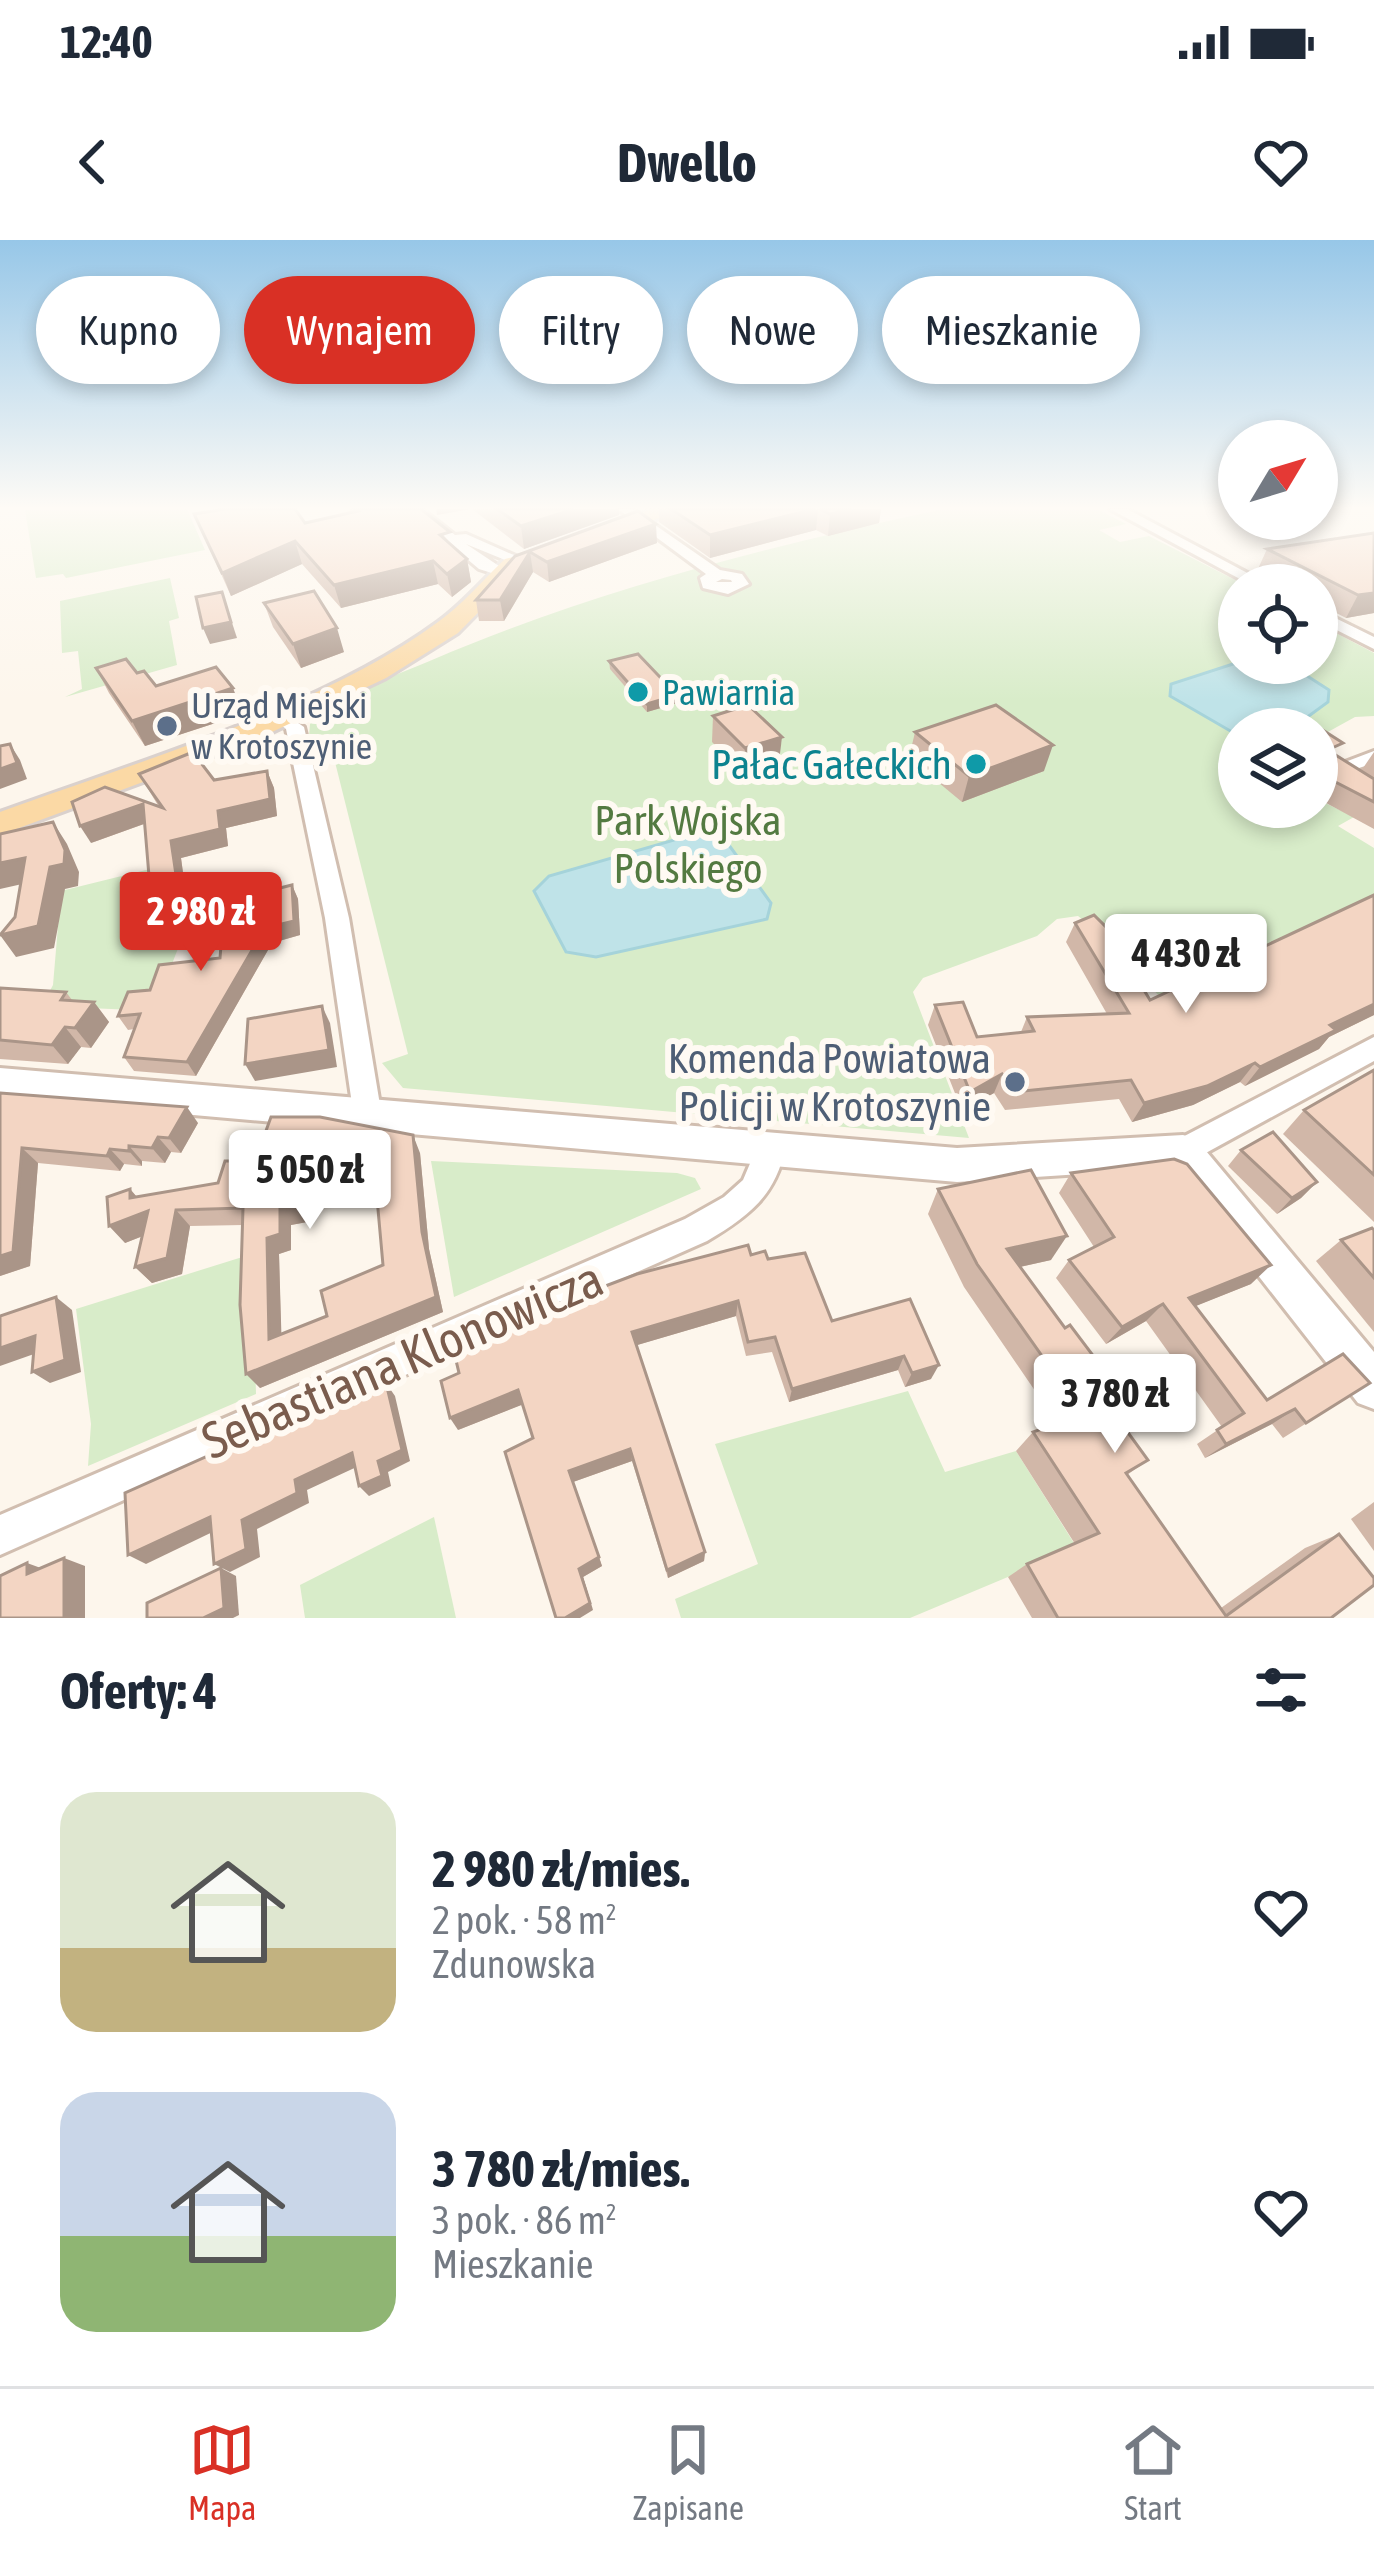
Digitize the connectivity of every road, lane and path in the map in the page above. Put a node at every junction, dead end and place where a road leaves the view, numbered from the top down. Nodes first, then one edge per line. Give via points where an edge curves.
1 (507, 573) edge
2 (1374, 622) edge
3 (1338, 625) edge
4 (1342, 627) junction
5 (1374, 644) edge
6 (281, 717) junction
7 (1374, 757) edge
8 (1374, 797) edge
9 (0, 824) edge
10 (1374, 1048) edge
11 (0, 1082) edge
12 (367, 1111) junction
13 (770, 1148) junction
14 (1183, 1150) junction
15 (1374, 1387) edge
16 (0, 1535) edge

1 - 6 main road via 431,640
2 - 4 street
3 - 4 street
4 - 5 street
6 - 9 main road
6 - 12 street via 295,727 337,918
7 - 8 street via 1334,770
10 - 14 street
11 - 12 street
12 - 13 street
13 - 14 street via 958,1165
13 - 16 street, Sebastiana Klonowicza via 750,1199 696,1230
14 - 15 street

